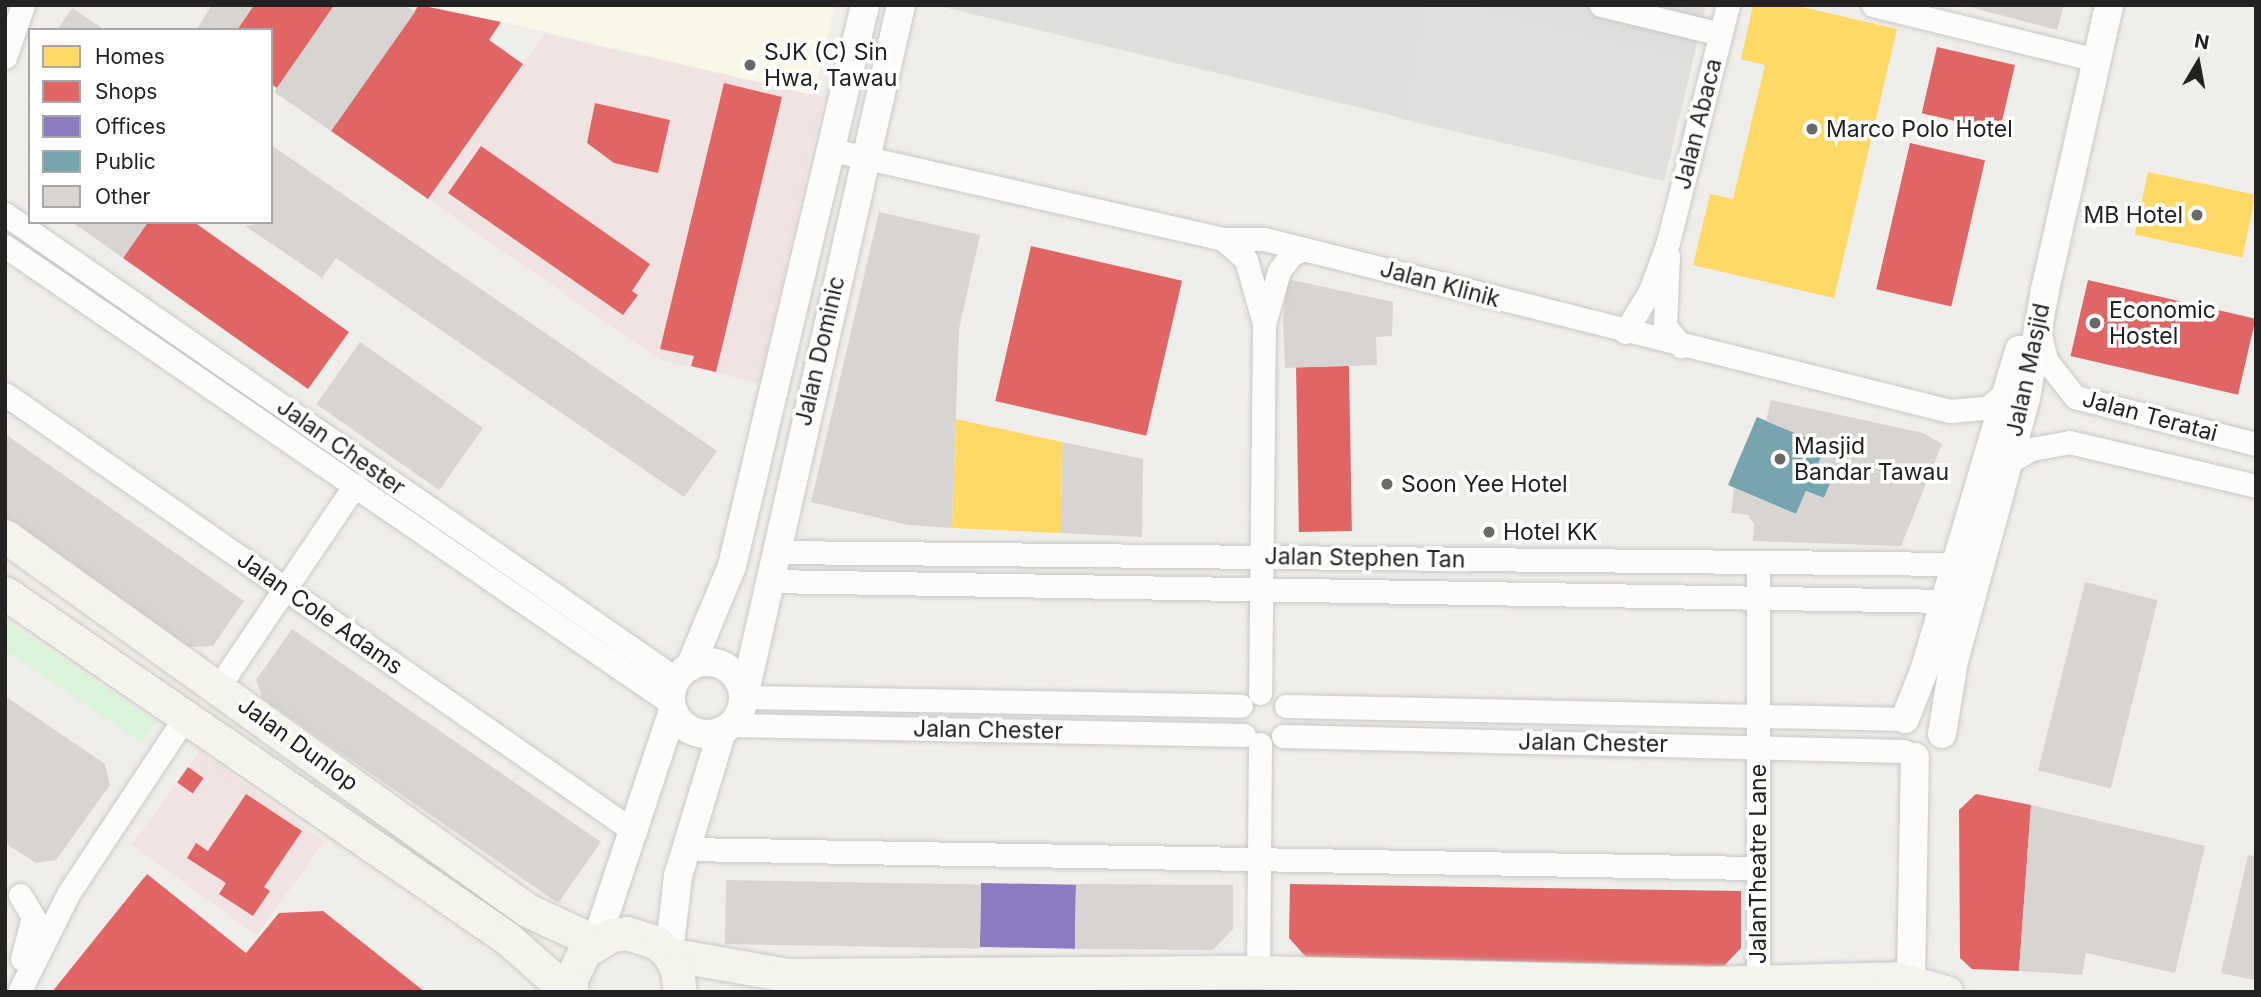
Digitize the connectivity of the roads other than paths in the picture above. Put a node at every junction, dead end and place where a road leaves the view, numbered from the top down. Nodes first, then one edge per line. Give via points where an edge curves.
1 (23, 5) edge
2 (865, 5) edge
3 (901, 5) edge
4 (1601, 5) edge
5 (1728, 5) edge
6 (1873, 5) edge
7 (2109, 5) edge
8 (1721, 34) junction
9 (5, 57) edge
10 (2096, 60) junction
11 (832, 150) junction
12 (866, 157) junction
13 (5, 214) edge
14 (26, 228) junction
15 (1223, 239) junction
16 (1668, 242) junction
17 (1306, 249) junction
18 (7, 250) edge
19 (2045, 290) junction
20 (1264, 323) junction
21 (1625, 332) junction
22 (2040, 334) junction
23 (1681, 346) junction
24 (2007, 392) junction
25 (5, 394) edge
26 (2256, 444) edge
27 (2007, 463) junction
28 (355, 485) junction
29 (2256, 486) edge
30 (5, 536) edge
31 (774, 552) junction
32 (1262, 557) junction
33 (1758, 562) junction
34 (1955, 564) junction
35 (732, 566) junction
36 (768, 581) junction
37 (285, 588) junction
38 (1261, 589) junction
39 (5, 593) edge
40 (1758, 597) junction
41 (1945, 601) junction
42 (761, 611) junction
43 (142, 633) junction
44 (219, 686) junction
45 (678, 690) junction
46 (744, 698) junction
47 (1251, 699) junction
48 (1286, 706) junction
49 (1758, 716) junction
50 (185, 717) junction
51 (1905, 719) junction
52 (727, 728) junction
53 (1942, 734) junction
54 (1283, 736) junction
55 (1252, 739) junction
56 (1758, 747) junction
57 (1910, 754) junction
58 (635, 832) junction
59 (686, 849) junction
60 (1259, 859) junction
61 (1758, 868) junction
62 (13, 890) edge
63 (68, 894) junction
64 (596, 942) junction
65 (669, 954) junction
66 (1910, 980) junction
67 (1253, 982) edge
68 (1759, 986) edge
69 (5, 990) edge
70 (19, 992) edge
71 (569, 992) edge
72 (680, 992) edge
73 (1946, 992) edge

1 - 9 street
2 - 11 street, Jalan Dominic
3 - 12 street, Jalan Dominic
4 - 8 street
5 - 8 street, Jalan Abaca
6 - 10 street
7 - 10 street, Jalan Masjid
8 - 16 street, Jalan Abaca
10 - 19 street, Jalan Masjid
11 - 12 street, Jalan Klinik
11 - 35 street, Jalan Dominic
12 - 15 street, Jalan Klinik
12 - 31 street, Jalan Dominic
13 - 14 street, Jalan Chester
14 - 18 street
14 - 45 street, Jalan Chester
15 - 17 street, Jalan Klinik via 1264,239
15 - 20 street via 1246,260
16 - 21 street via 1650,291
16 - 23 street via 1665,326
17 - 20 street via 1292,254 1279,271
17 - 21 street, Jalan Klinik
18 - 28 street, Jalan Chester
19 - 22 street, Jalan Masjid
19 - 24 street via 2030,310
20 - 32 street
21 - 23 street, Jalan Klinik
22 - 26 street, Jalan Teratai via 2046,360 2063,386 2081,401
22 - 27 street, Jalan Masjid
23 - 24 street, Jalan Klinik via 1950,411 1987,408
24 - 34 street
25 - 37 street, Jalan Cole Adams
27 - 29 street, Jalan Teratai via 2031,449 2069,442
27 - 53 street, Jalan Masjid via 1954,661
28 - 37 street
28 - 45 street, Jalan Chester
30 - 43 main road, Jalan Dunlop
31 - 32 street, Jalan Stephen Tan
31 - 36 street, Jalan Dominic
32 - 33 street, Jalan Stephen Tan
32 - 38 street
33 - 34 street, Jalan Stephen Tan
33 - 40 street, JalanTheatre Lane
34 - 41 street
35 - 42 street
35 - 45 street, Jalan Dominic
36 - 38 street, Jalan Stephen Tan
36 - 42 street, Jalan Dominic
37 - 44 street
37 - 58 street, Jalan Cole Adams
38 - 40 street, Jalan Stephen Tan
38 - 47 street
39 - 50 main road, Jalan Dunlop
40 - 41 street, Jalan Stephen Tan
40 - 49 street, JalanTheatre Lane
41 - 51 street
42 - 46 street, Jalan Dominic
43 - 44 main road, Jalan Dunlop
43 - 50 main road via 187,692
44 - 64 main road, Jalan Dunlop via 527,910
45 - 46 street via 714,663 726,667
45 - 52 street via 679,721 699,733
45 - 58 street, Jalan Dominic
46 - 47 street, Jalan Chester
46 - 52 street
47 - 48 street via 1275,695
47 - 55 street via 1238,721
48 - 49 street, Jalan Chester
48 - 54 street via 1289,721
49 - 51 street, Jalan Chester
49 - 56 street, JalanTheatre Lane
50 - 63 street
50 - 71 main road, Jalan Dunlop via 507,938
51 - 53 street via 1924,714 1936,721
51 - 57 street via 1898,738
52 - 55 street, Jalan Chester
52 - 59 street
53 - 57 street via 1935,752
54 - 55 street
54 - 56 street, Jalan Chester
55 - 60 street
56 - 57 street, Jalan Chester
56 - 61 street, JalanTheatre Lane
57 - 66 street
58 - 64 street, Jalan Dominic
59 - 60 street
59 - 65 street via 673,904
60 - 61 street
60 - 67 street
61 - 68 street, JalanTheatre Lane
62 - 63 street via 48,902
62 - 69 street via 33,917 33,930
63 - 70 street
64 - 65 main road via 627,933 657,943
64 - 71 main road via 576,965
65 - 67 main road via 787,975 1184,974 1222,989
65 - 72 main road via 677,969
66 - 68 main road
66 - 73 main road
67 - 68 main road

